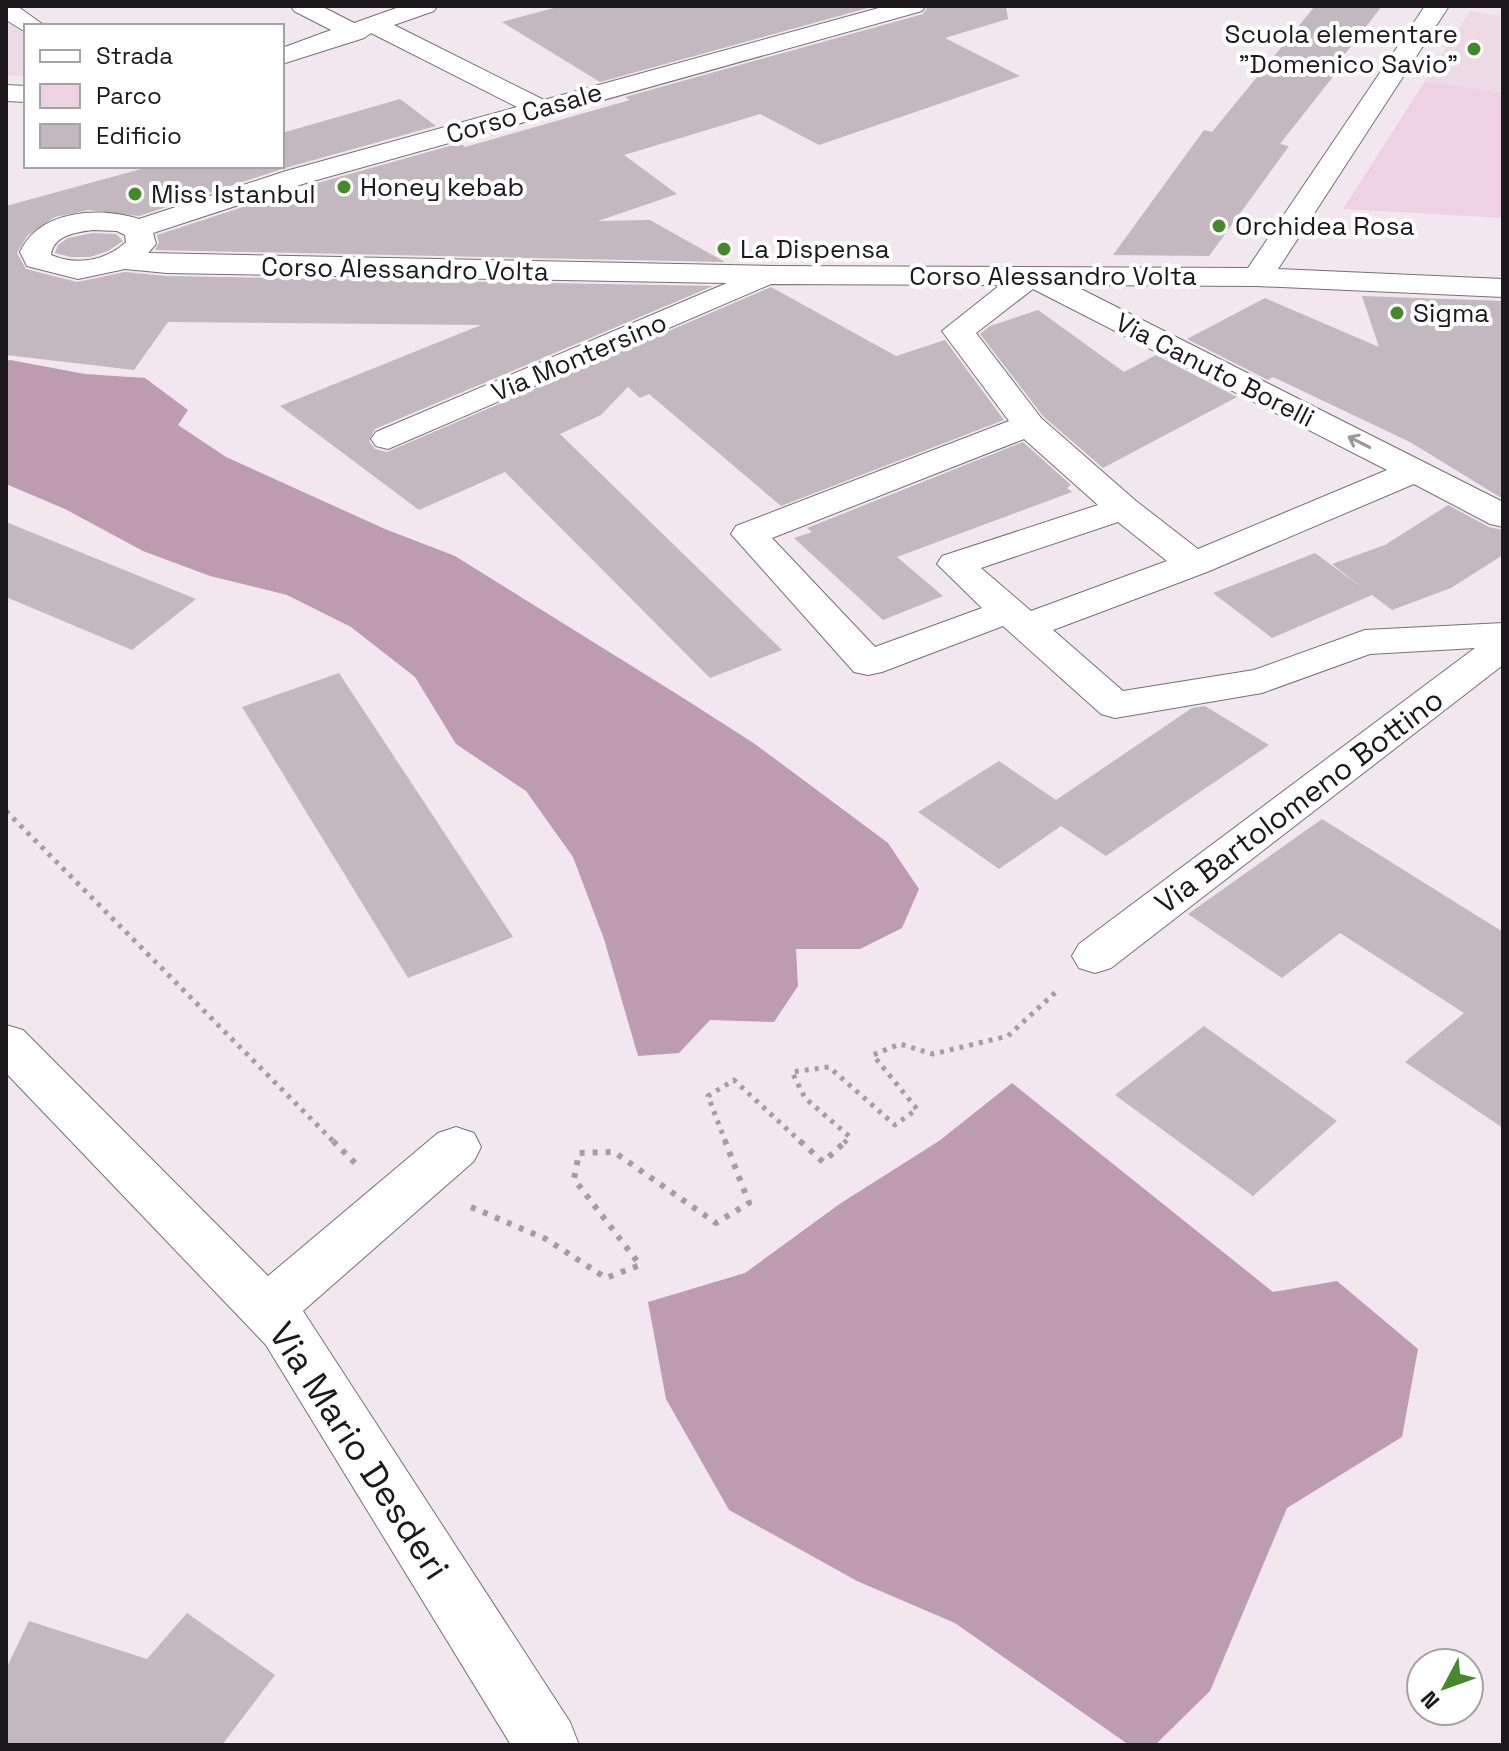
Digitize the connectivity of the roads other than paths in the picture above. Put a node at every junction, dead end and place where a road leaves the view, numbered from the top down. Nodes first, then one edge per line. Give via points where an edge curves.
1 (303, 6) edge
2 (913, 6) edge
3 (1437, 6) edge
4 (6, 10) edge
5 (389, 17) edge
6 (30, 24) edge
7 (284, 55) edge
8 (541, 109) junction
9 (137, 229) junction
10 (32, 245) junction
11 (123, 260) junction
12 (6, 267) edge
13 (771, 275) junction
14 (1031, 276) junction
15 (1257, 277) junction
16 (1503, 288) edge
17 (1029, 425) junction
18 (388, 439) dead end
19 (1415, 471) junction
20 (1123, 509) junction
21 (1503, 516) edge
22 (1194, 564) junction
23 (1018, 619) junction
24 (1503, 635) edge
25 (1503, 646) edge
26 (1095, 956) road end
27 (6, 1043) edge
28 (456, 1147) dead end
29 (266, 1310) junction
30 (547, 1745) edge

1 - 5 street
2 - 8 street, Corso Casale
3 - 15 street
4 - 6 street
5 - 7 street
5 - 8 street
8 - 9 street, Corso Casale via 296,177
9 - 10 street via 93,221 58,228
9 - 11 street via 141,244
10 - 11 street, Corso Alessandro Volta via 75,270
10 - 12 street
11 - 13 street, Corso Alessandro Volta
13 - 14 street, Corso Alessandro Volta
13 - 18 street, Via Montersino
14 - 15 street, Corso Alessandro Volta
14 - 17 street via 958,331
19 -> 14 street, Via Canuto Borelli
15 - 16 street, Corso Alessandro Volta
17 - 20 street
17 - 23 street via 749,534 868,663
19 - 21 street, Via Canuto Borelli
19 - 22 street
20 - 22 street
20 - 23 street via 955,564
22 - 23 street
23 - 24 street via 1115,705 1262,681 1365,642
25 - 26 street, Via Bartolomeno Bottino
27 - 29 street, Via Mario Desderi
28 - 29 street
29 - 30 street, Via Mario Desderi via 285,1329

